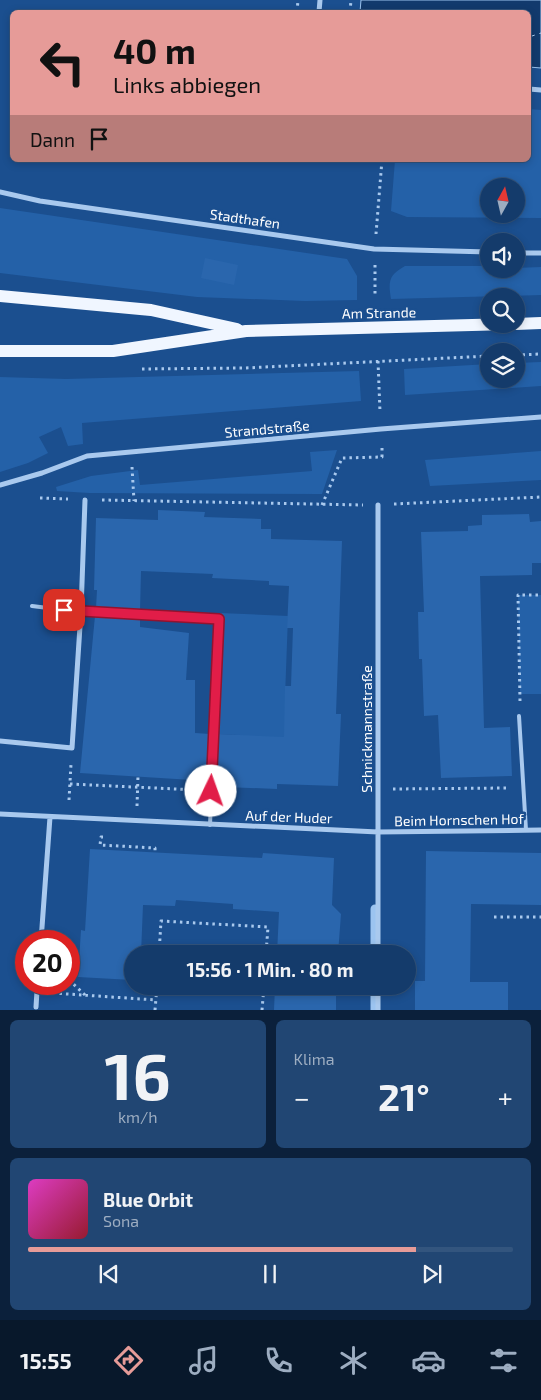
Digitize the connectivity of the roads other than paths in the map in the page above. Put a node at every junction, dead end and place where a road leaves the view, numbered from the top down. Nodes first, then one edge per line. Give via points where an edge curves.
1 (0, 192) edge
2 (480, 252) edge
3 (525, 253) edge
4 (541, 253) edge
5 (0, 296) edge
6 (541, 323) edge
7 (525, 324) edge
8 (480, 325) edge
9 (246, 330) junction
10 (0, 351) edge
11 (541, 416) edge
12 (0, 485) edge
13 (85, 500) road end
14 (378, 505) road end
15 (32, 606) dead end
16 (80, 611) junction
17 (518, 716) road end
18 (0, 741) edge
19 (0, 814) edge
20 (50, 817) junction
21 (210, 824) junction
22 (526, 830) junction
23 (541, 830) edge
24 (378, 832) junction
25 (42, 930) edge
26 (378, 945) edge
27 (37, 995) edge
28 (378, 995) edge
29 (36, 1007) dead end
30 (378, 1010) edge

1 - 2 street, Stadthafen via 40,201 374,249
3 - 4 street
5 - 9 main road, Am Strande via 151,310
6 - 7 main road, Am Strande
8 - 9 main road, Am Strande
9 - 10 main road, Am Strande via 113,351
11 - 12 street, Strandstraße via 87,456
13 - 16 street
14 - 24 street, Schnickmannstraße
15 - 16 lane
16 - 18 street via 72,748
16 - 21 lane via 219,619
17 - 22 lane
19 - 20 street, Auf der Huder
20 - 21 street, Auf der Huder
20 - 25 street
21 - 24 street, Auf der Huder
22 - 23 street, Beim Hornschen Hof
22 - 24 street, Beim Hornschen Hof
24 - 26 street, Schnickmannstraße
27 - 29 street
28 - 30 street

